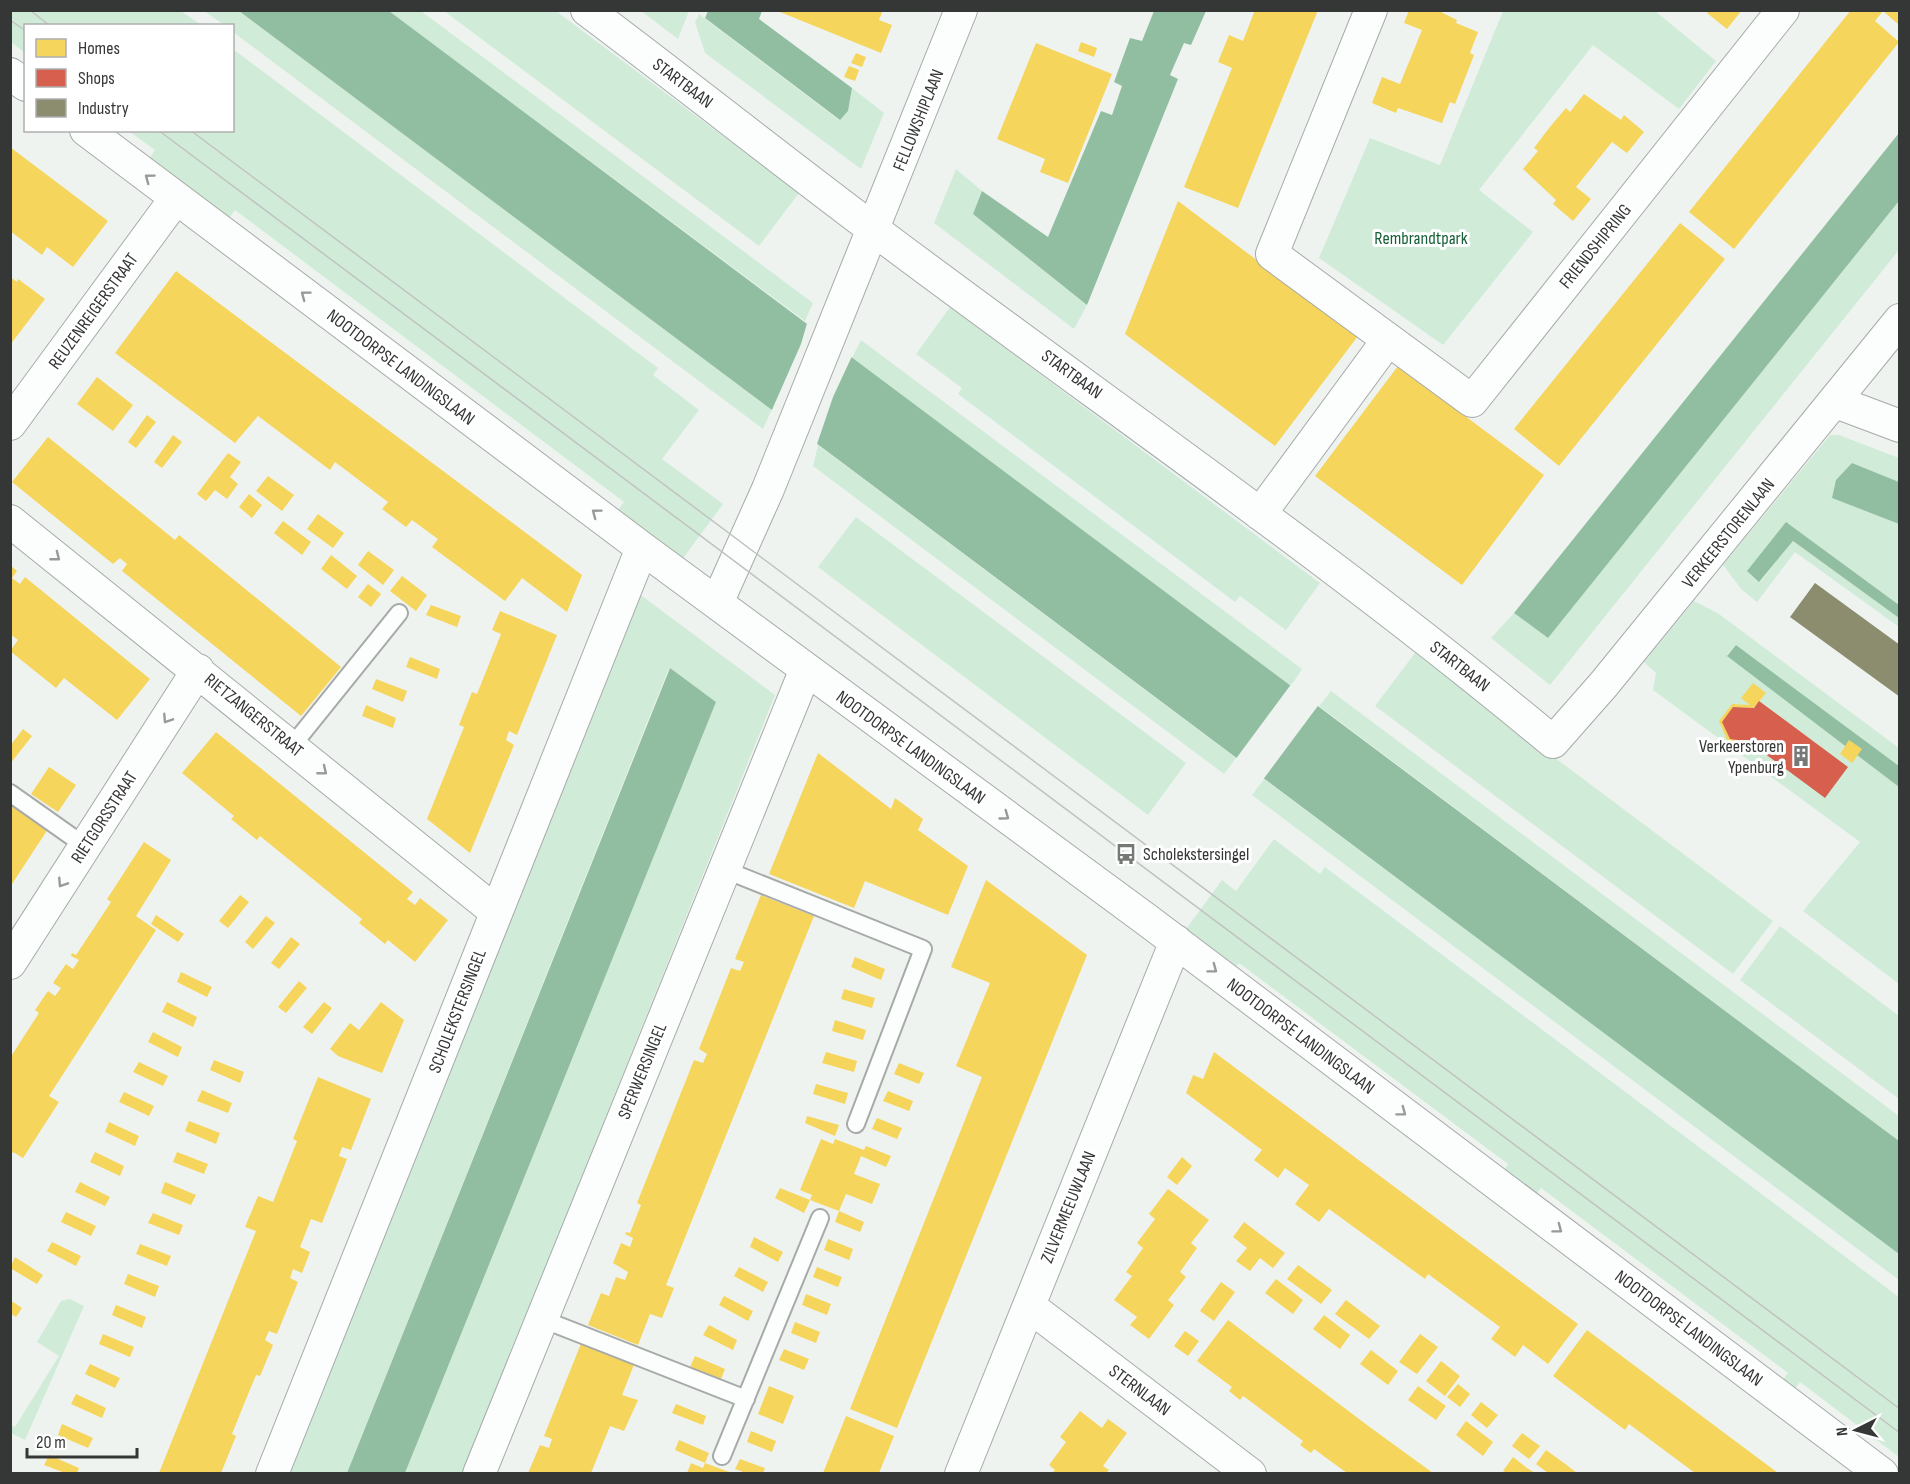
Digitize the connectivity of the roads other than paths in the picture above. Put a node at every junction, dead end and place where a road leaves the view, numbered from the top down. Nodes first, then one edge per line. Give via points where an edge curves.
1 (587, 10) edge
2 (961, 10) edge
3 (1371, 10) edge
4 (1783, 10) edge
5 (10, 74) edge
6 (24, 84) edge
7 (89, 132) edge
8 (176, 198) junction
9 (873, 229) junction
10 (1899, 320) edge
11 (1388, 340) junction
12 (1836, 402) junction
13 (10, 424) edge
14 (1899, 426) edge
15 (1260, 514) junction
16 (10, 521) edge
17 (642, 548) junction
18 (717, 603) junction
19 (399, 613) dead end
20 (806, 669) junction
21 (198, 670) junction
22 (1553, 742) joint
23 (292, 747) junction
24 (10, 793) edge
25 (85, 846) junction
26 (723, 869) junction
27 (495, 911) junction
28 (1176, 941) junction
29 (10, 963) edge
30 (856, 1124) dead end
31 (820, 1218) dead end
32 (1029, 1306) junction
33 (542, 1318) junction
34 (746, 1399) junction
35 (722, 1456) dead end
36 (272, 1473) edge
37 (478, 1473) edge
38 (962, 1473) edge
39 (1250, 1473) edge
40 (1882, 1473) edge

1 - 9 street, STARTBAAN
2 - 9 street, FELLOWSHIPLAAN
3 - 11 street, FRIENDSHIPRING via 1272,254
4 - 11 street, FRIENDSHIPRING via 1472,401
5 - 6 street
8 -> 7 street, NOOTDORPSE LANDINGSLAAN
8 - 13 street, REUZENREIGERSTRAAT
17 -> 8 street, NOOTDORPSE LANDINGSLAAN
9 - 15 street, STARTBAAN
9 - 18 street via 768,489
10 - 12 street, VERKEERSTORENLAAN
11 - 15 street
12 - 14 street
12 - 22 street, VERKEERSTORENLAAN
15 - 22 street, STARTBAAN via 1465,668
16 -> 21 street, RIETZANGERSTRAAT
17 - 18 street, NOOTDORPSE LANDINGSLAAN
17 - 27 street, SCHOLEKSTERSINGEL
18 - 20 street, NOOTDORPSE LANDINGSLAAN
19 - 23 lane
20 - 26 street, SPERWERSINGEL
20 -> 28 street, NOOTDORPSE LANDINGSLAAN
21 - 23 street, RIETZANGERSTRAAT
21 -> 25 street, RIETGORSSTRAAT
23 -> 27 street, RIETZANGERSTRAAT
24 - 25 lane
25 -> 29 street, RIETGORSSTRAAT
26 - 30 lane via 923,949
26 - 33 street, SPERWERSINGEL
27 - 36 street, SCHOLEKSTERSINGEL via 421,1106
28 - 32 street, ZILVERMEEUWLAAN
28 -> 40 street, NOOTDORPSE LANDINGSLAAN
31 - 34 lane
32 - 38 street, ZILVERMEEUWLAAN
32 - 39 street, STERNLAAN
33 - 34 lane
33 - 37 street, SPERWERSINGEL
34 - 35 lane

